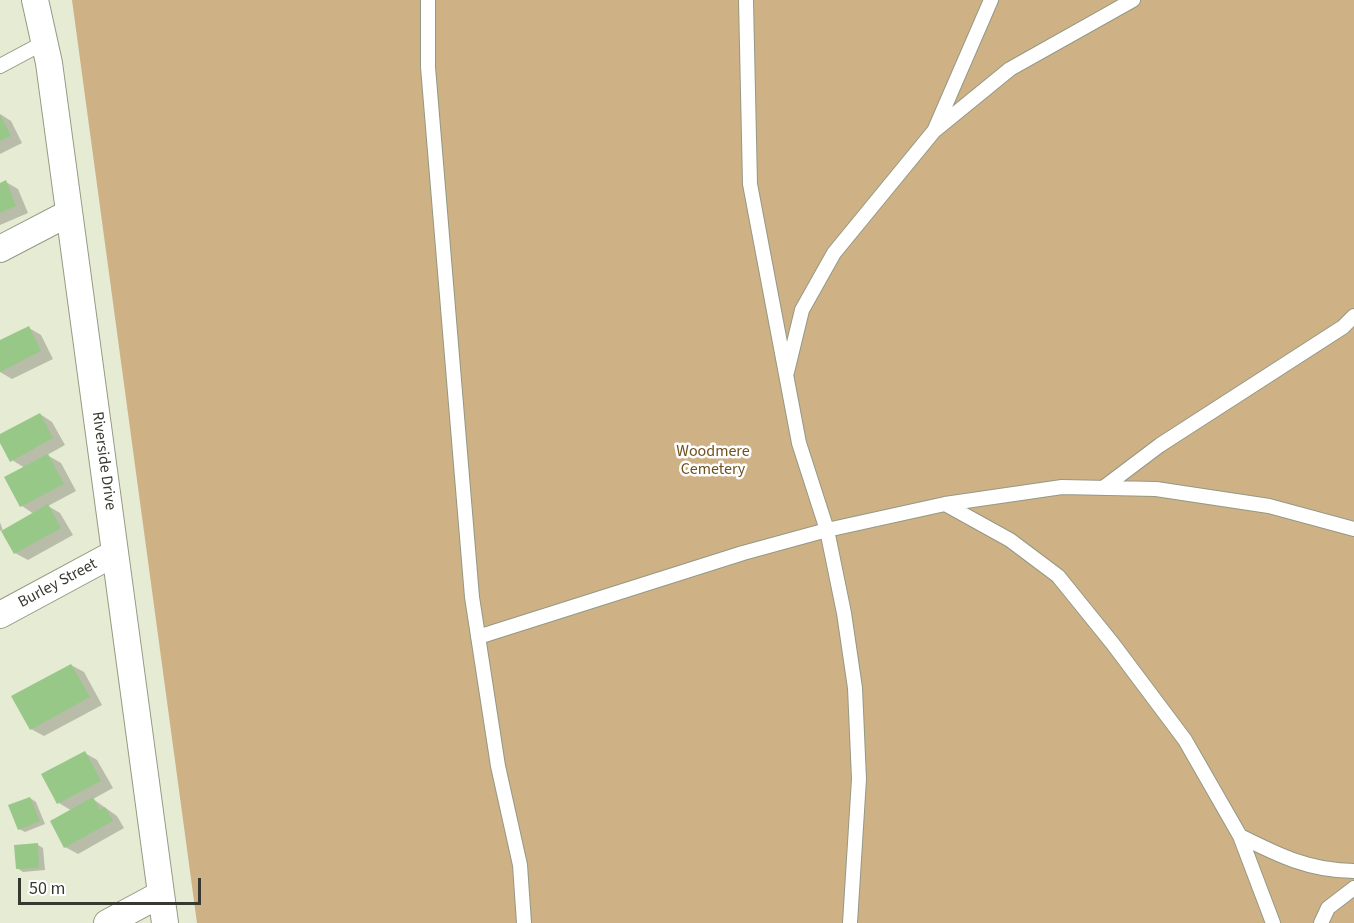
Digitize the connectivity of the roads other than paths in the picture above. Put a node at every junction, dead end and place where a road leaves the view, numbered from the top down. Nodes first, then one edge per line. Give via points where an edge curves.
1 (35, 0) edge
2 (428, 0) edge
3 (746, 0) edge
4 (992, 0) edge
5 (1133, 0) edge
6 (45, 42) junction
7 (0, 66) edge
8 (934, 131) junction
9 (69, 213) junction
10 (0, 249) edge
11 (1354, 316) edge
12 (786, 377) junction
13 (1103, 488) junction
14 (945, 504) junction
15 (1354, 529) edge
16 (827, 530) junction
17 (115, 553) junction
18 (0, 615) edge
19 (478, 637) junction
20 (1240, 836) junction
21 (1354, 871) edge
22 (1354, 888) edge
23 (161, 894) junction
24 (106, 923) edge
25 (165, 923) edge
26 (524, 923) edge
27 (850, 923) edge
28 (1273, 923) edge
29 (1321, 923) edge

1 - 6 street, Riverside Drive
2 - 19 lane via 428,68
3 - 12 lane via 750,184
4 - 8 lane
5 - 8 lane via 1010,69
6 - 7 lane
6 - 9 street, Riverside Drive
8 - 12 lane via 834,253 802,310
9 - 10 street
9 - 17 street, Riverside Drive
11 - 13 lane via 1343,327 1160,445
12 - 16 lane via 798,443
13 - 14 lane via 1062,487
13 - 15 lane via 1156,489 1269,506
14 - 16 lane
14 - 20 lane via 1010,540 1058,576 1185,740
16 - 19 lane via 721,559
16 - 27 lane via 855,688 859,779
17 - 18 street, Burley Street
17 - 23 street, Riverside Drive
19 - 26 lane via 498,766 520,865
20 - 21 lane via 1288,861
20 - 28 lane
22 - 29 lane via 1328,908
23 - 24 street
23 - 25 street, Riverside Drive

